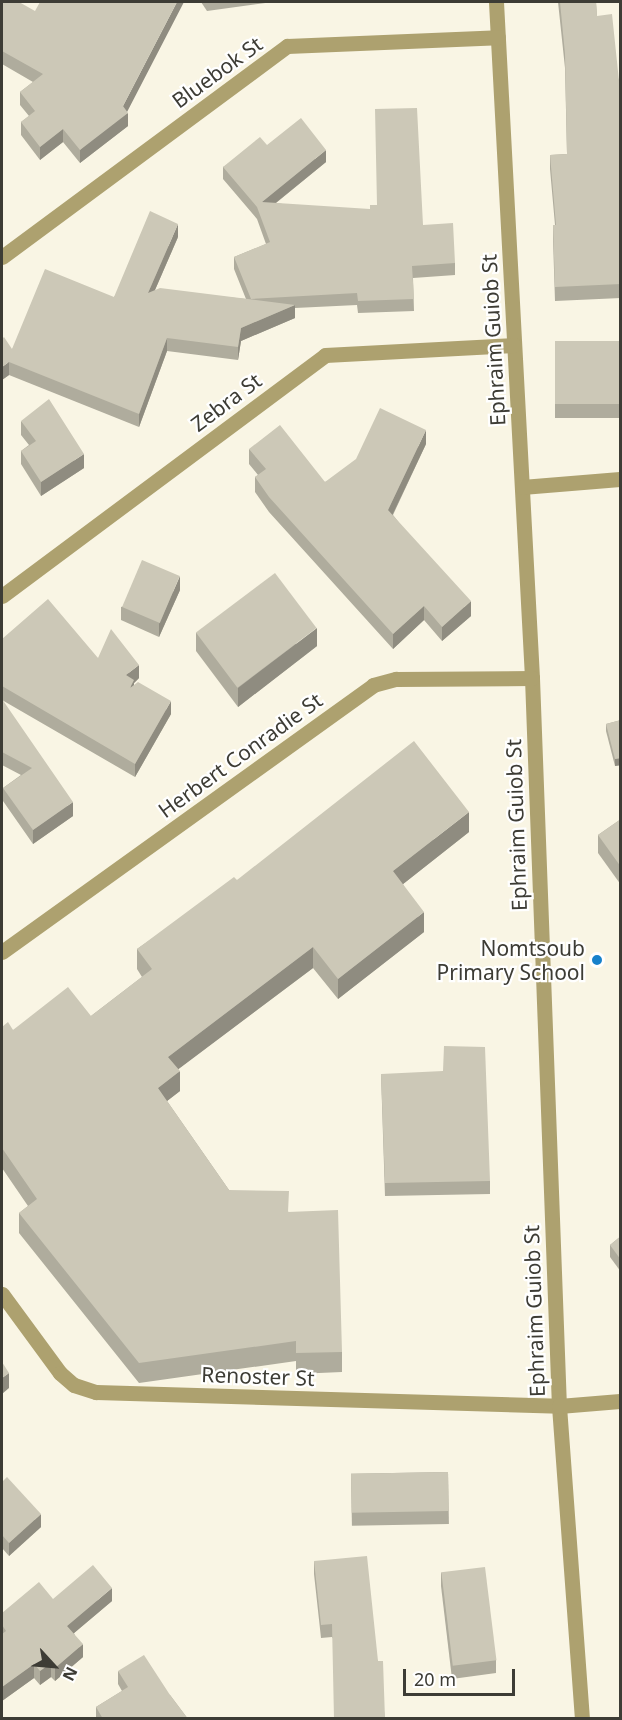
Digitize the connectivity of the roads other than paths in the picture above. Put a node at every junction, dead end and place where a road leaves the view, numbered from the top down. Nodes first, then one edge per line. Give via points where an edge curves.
1 (496, 2) edge
2 (498, 37) junction
3 (2, 257) edge
4 (514, 345) junction
5 (621, 479) edge
6 (522, 487) junction
7 (2, 596) edge
8 (532, 678) junction
9 (2, 952) edge
10 (2, 1294) edge
11 (621, 1401) edge
12 (559, 1406) junction
13 (582, 1719) edge

1 - 2 street, Ephraim Guiob St
2 - 3 street, Bluebok St via 287,46
2 - 4 street, Ephraim Guiob St
4 - 6 street, Ephraim Guiob St
4 - 7 street, Zebra St via 325,355
5 - 6 street
6 - 8 street, Ephraim Guiob St
8 - 9 street, Herbert Conradie St via 396,679 373,685
8 - 12 street, Ephraim Guiob St
10 - 12 street, Renoster St via 60,1373 74,1385 96,1392
11 - 12 street, Renoster St
12 - 13 street, Ephraim Guiob St

